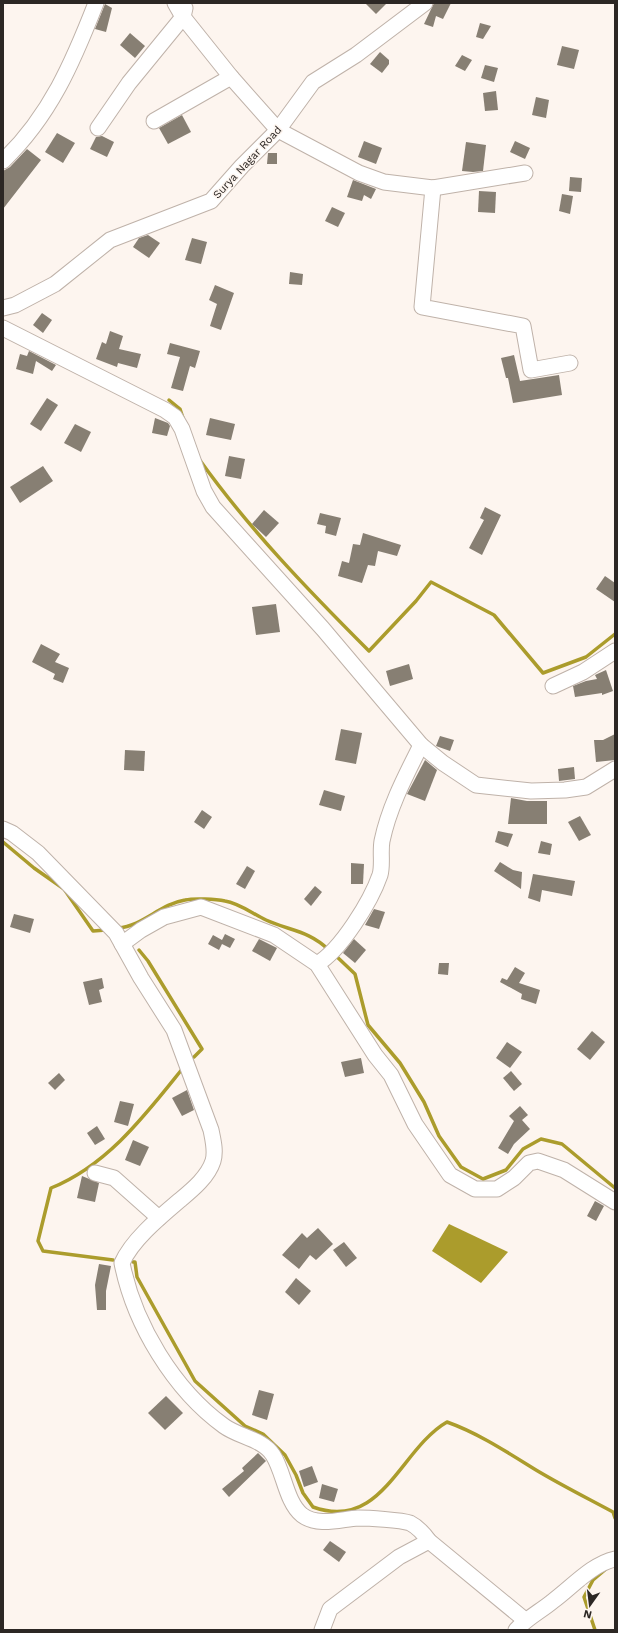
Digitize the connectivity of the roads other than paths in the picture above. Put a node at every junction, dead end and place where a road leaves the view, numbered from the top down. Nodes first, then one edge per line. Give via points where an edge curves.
1 (96, 3) edge
2 (175, 3) edge
3 (187, 3) edge
4 (426, 3) edge
5 (183, 18) junction
6 (231, 77) junction
7 (154, 121) dead end
8 (98, 128) dead end
9 (278, 130) junction
10 (3, 161) edge
11 (525, 173) dead end
12 (433, 188) junction
13 (3, 308) edge
14 (3, 328) edge
15 (570, 363) dead end
16 (615, 651) edge
17 (553, 686) dead end
18 (421, 745) junction
19 (615, 769) edge
20 (3, 829) edge
21 (119, 939) junction
22 (322, 961) junction
23 (96, 1174) dead end
24 (615, 1202) edge
25 (159, 1218) junction
26 (429, 1541) junction
27 (615, 1559) edge
28 (521, 1625) edge
29 (322, 1630) edge

1 - 10 street via 74,59 43,116
2 - 5 street
3 - 5 street
4 - 9 street, Surya Nagar Road via 356,55 312,82
5 - 6 street
5 - 8 street via 129,83
6 - 7 street
6 - 9 street
9 - 12 street via 359,173 384,182
9 - 13 street, Surya Nagar Road via 211,200 110,240 55,284 16,305
11 - 12 street
12 - 15 street via 422,307 523,326 531,370
14 - 18 street via 175,417 182,429 204,491 213,507
16 - 17 street via 583,672
18 - 19 street via 476,785 492,787 531,791 586,787
18 - 22 street via 398,792 382,842 380,874 349,933
20 - 21 street via 38,853 102,918
21 - 22 street via 164,917 201,907 274,935
21 - 25 street via 174,1030 211,1130 214,1146 213,1161 206,1175
22 - 24 street via 375,1055 391,1075 414,1124 450,1175 475,1189 497,1189 514,1178 529,1163 538,1161 564,1170
23 - 25 street via 114,1178
25 - 26 street via 126,1253 122,1263 139,1318 151,1342 190,1396 225,1427 261,1444 273,1455 291,1499 302,1515 321,1522 359,1518 409,1523 419,1529
26 - 28 street
26 - 29 street via 399,1558 330,1609
27 - 28 street via 607,1561

